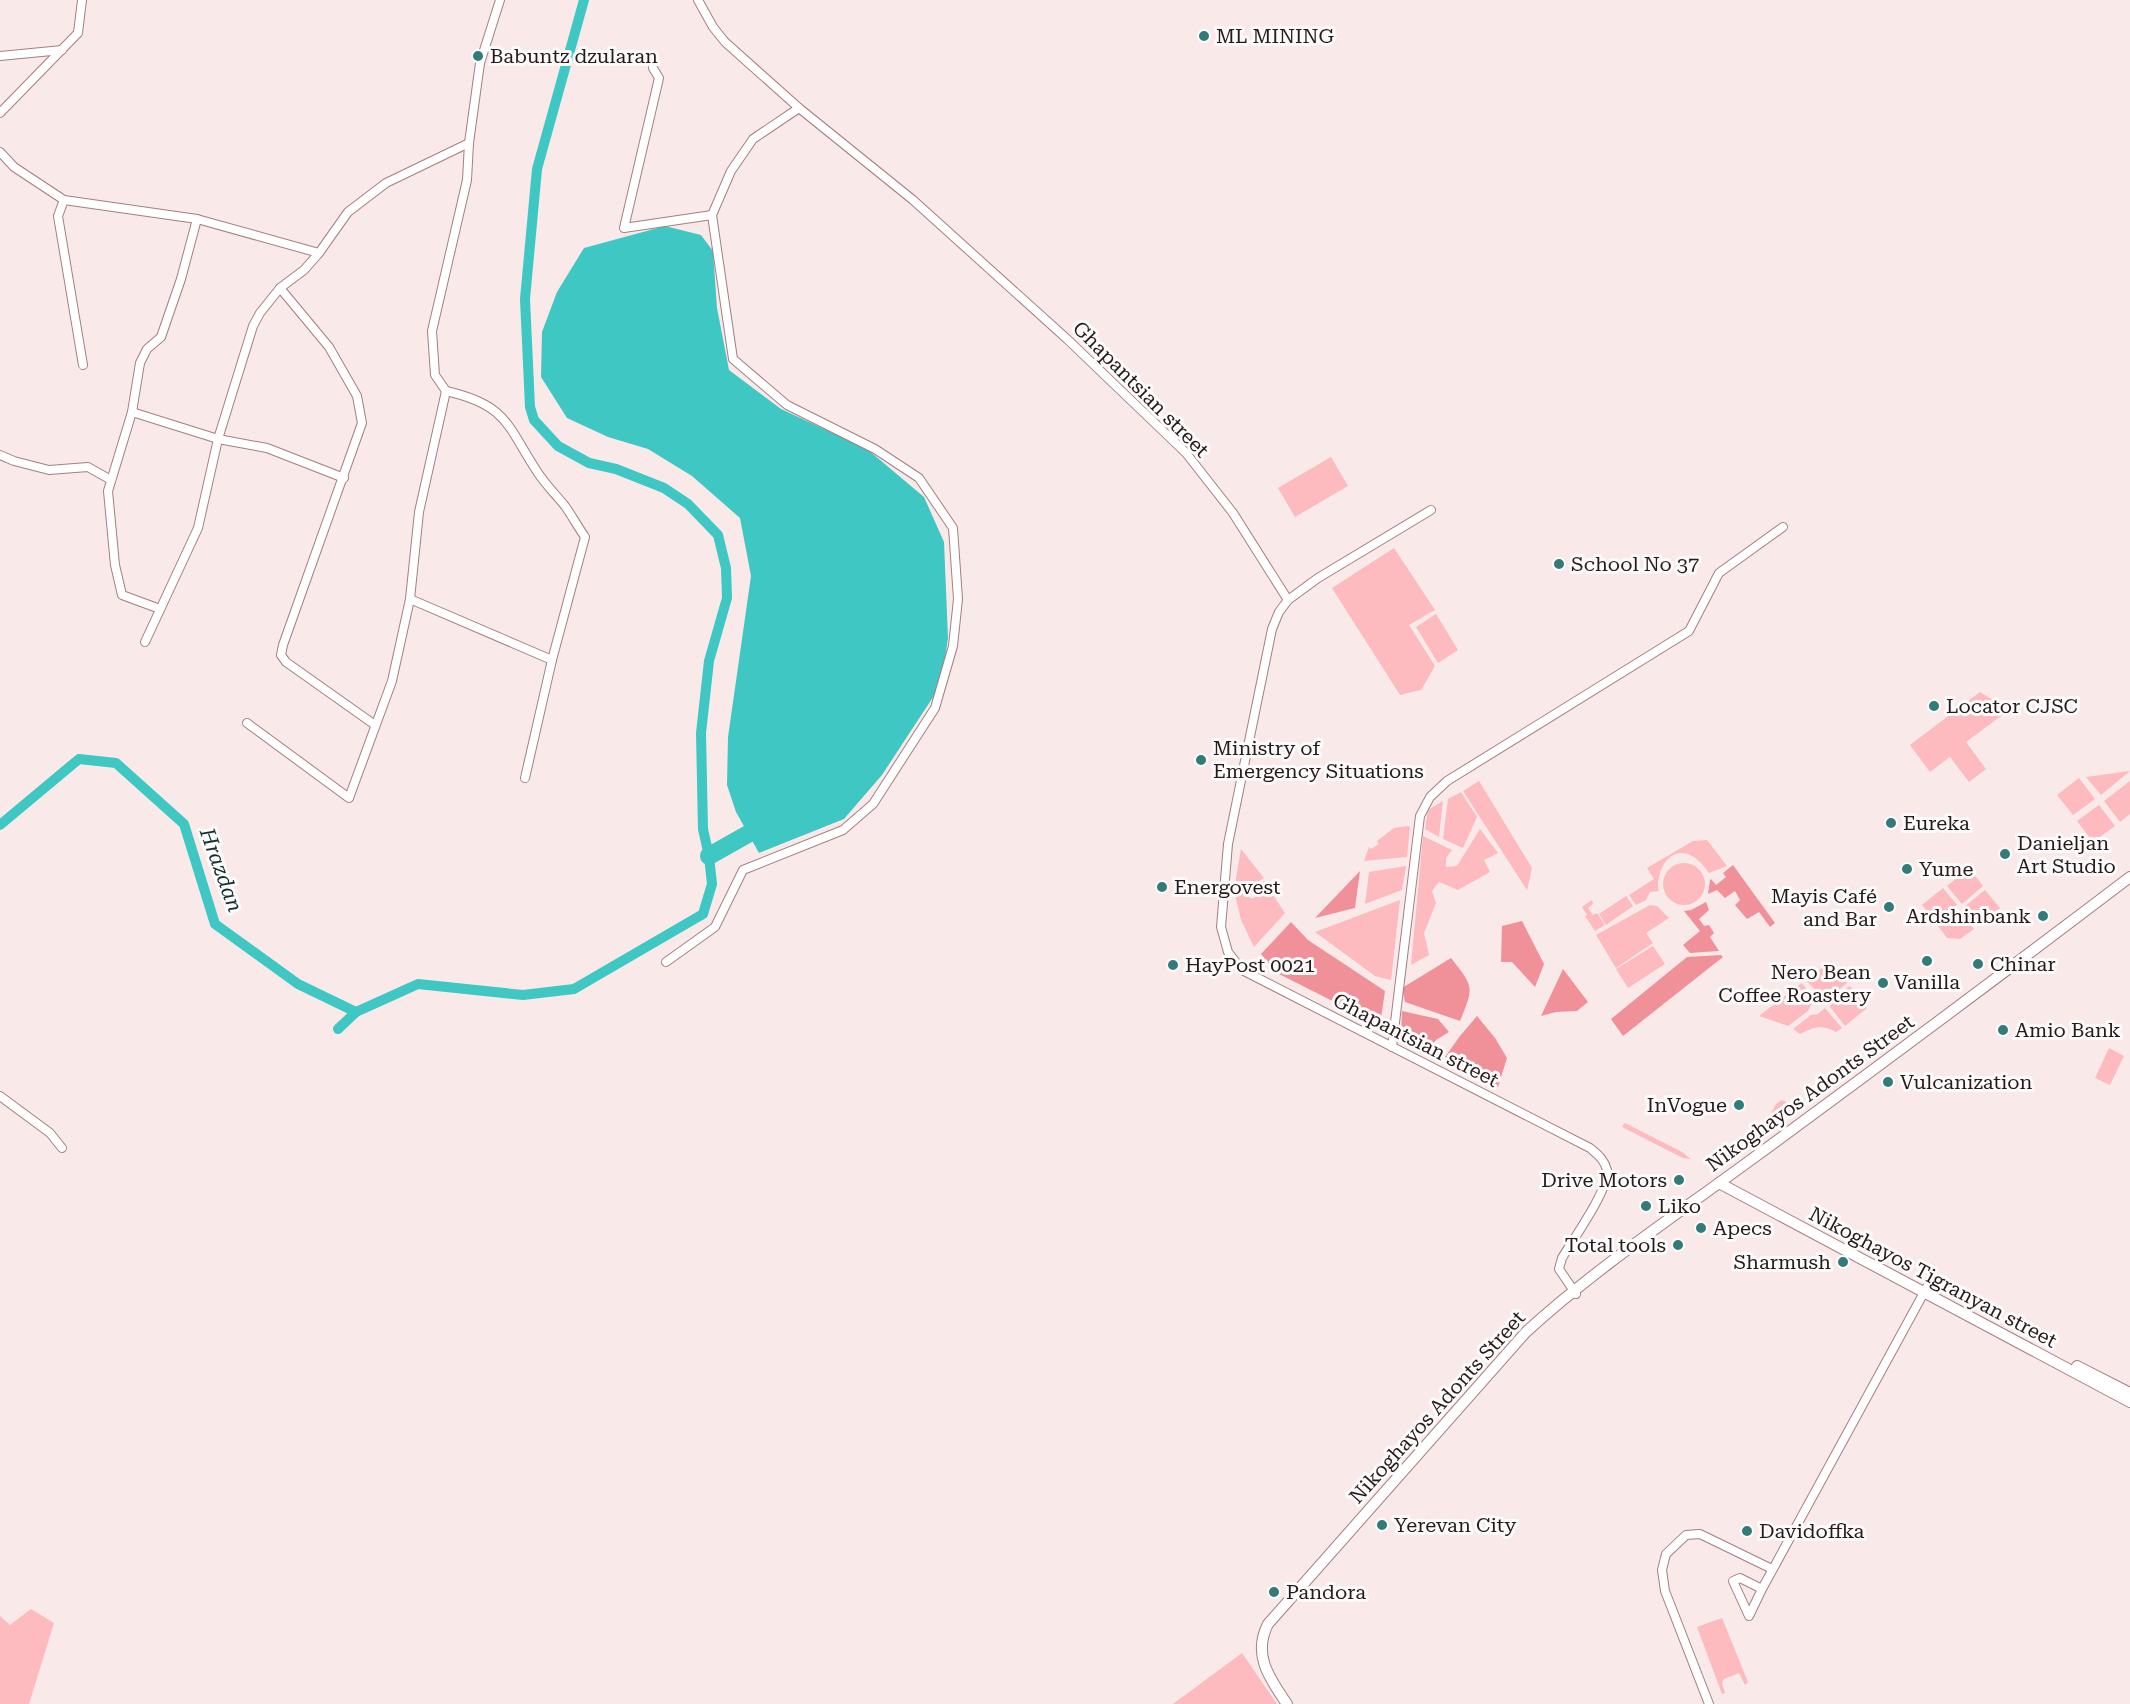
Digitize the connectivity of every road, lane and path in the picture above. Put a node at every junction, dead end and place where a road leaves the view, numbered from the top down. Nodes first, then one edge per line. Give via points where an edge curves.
1 (82, 0) edge
2 (500, 0) edge
3 (698, 0) edge
4 (63, 50) junction
5 (0, 56) edge
6 (653, 68) dead end
7 (799, 108) junction
8 (0, 113) edge
9 (469, 143) junction
10 (0, 152) edge
11 (64, 200) junction
12 (712, 215) junction
13 (197, 219) junction
14 (319, 253) junction
15 (280, 288) junction
16 (83, 365) dead end
17 (446, 391) junction
18 (132, 412) junction
19 (218, 439) junction
20 (0, 455) edge
21 (344, 478) junction
22 (111, 480) junction
23 (1431, 510) dead end
24 (1783, 527) dead end
25 (410, 599) junction
26 (1288, 600) junction
27 (160, 609) junction
28 (145, 642) dead end
29 (552, 660) junction
30 (247, 723) dead end
31 (375, 725) junction
32 (525, 778) dead end
33 (2130, 877) edge
34 (2130, 884) edge
35 (666, 962) dead end
36 (1392, 1047) junction
37 (0, 1096) edge
38 (62, 1148) dead end
39 (1723, 1183) junction
40 (1925, 1290) junction
41 (1575, 1292) junction
42 (2130, 1393) edge
43 (2130, 1402) edge
44 (1772, 1569) junction
45 (1762, 1589) dead end
46 (1265, 1644) junction
47 (1287, 1704) edge
48 (1293, 1704) edge
49 (1709, 1704) edge

1 - 4 street via 78,33
2 - 9 street via 480,63
3 - 7 street, Ghapantsian street via 725,42
4 - 5 street
4 - 8 street
6 - 12 street via 659,78 624,228
7 - 12 street via 753,139 731,171
7 - 26 street, Ghapantsian street via 913,200 1186,453 1233,513
9 - 14 street via 386,183 348,212
9 - 17 street via 467,180 432,331 435,375
10 - 11 street via 14,167
11 - 13 street
11 - 16 street via 58,216
12 - 35 street via 733,359 787,405 876,448 919,478 952,528 958,599 953,646 935,708 873,804 843,830 743,870 715,927
13 - 14 street
13 - 18 street via 161,337 147,349 140,363
14 - 15 street
15 - 19 street via 253,326
15 - 21 street via 329,347 357,396 362,423
17 - 25 street via 419,512
17 - 29 street via 493,408 504,418 539,475 585,537
18 - 19 street
18 - 22 street
19 - 21 street via 267,448
19 - 27 street via 198,528
20 - 22 street via 49,470 88,467
21 - 31 street via 282,655 286,662
22 - 27 street via 108,491 115,565 122,595
23 - 26 street
24 - 36 street via 1719,573 1689,631 1447,781 1430,797 1420,816
25 - 29 street
25 - 31 street via 392,681
26 - 36 street, Ghapantsian street via 1279,612 1268,645 1228,844 1221,927 1228,952 1242,970
27 - 28 street
29 - 32 street
30 - 31 street via 349,798
33 - 39 street, Nikoghayos Adonts Street
34 - 39 street, Nikoghayos Adonts Street
36 - 41 street, Ghapantsian street via 1590,1148 1602,1158 1607,1172 1605,1186 1559,1269
37 - 38 street via 50,1133
39 - 40 street, Nikoghayos Tigranyan street
39 - 41 street, Nikoghayos Adonts Street
40 - 42 street, Nikoghayos Tigranyan street
40 - 43 street, Nikoghayos Tigranyan street
40 - 44 street
41 - 46 street, Nikoghayos Adonts Street via 1529,1336 1349,1538 1273,1626
44 - 45 street
44 - 49 street via 1700,1534 1686,1535 1666,1554 1662,1569 1665,1591
46 - 47 street via 1266,1673
46 - 48 street via 1273,1673

